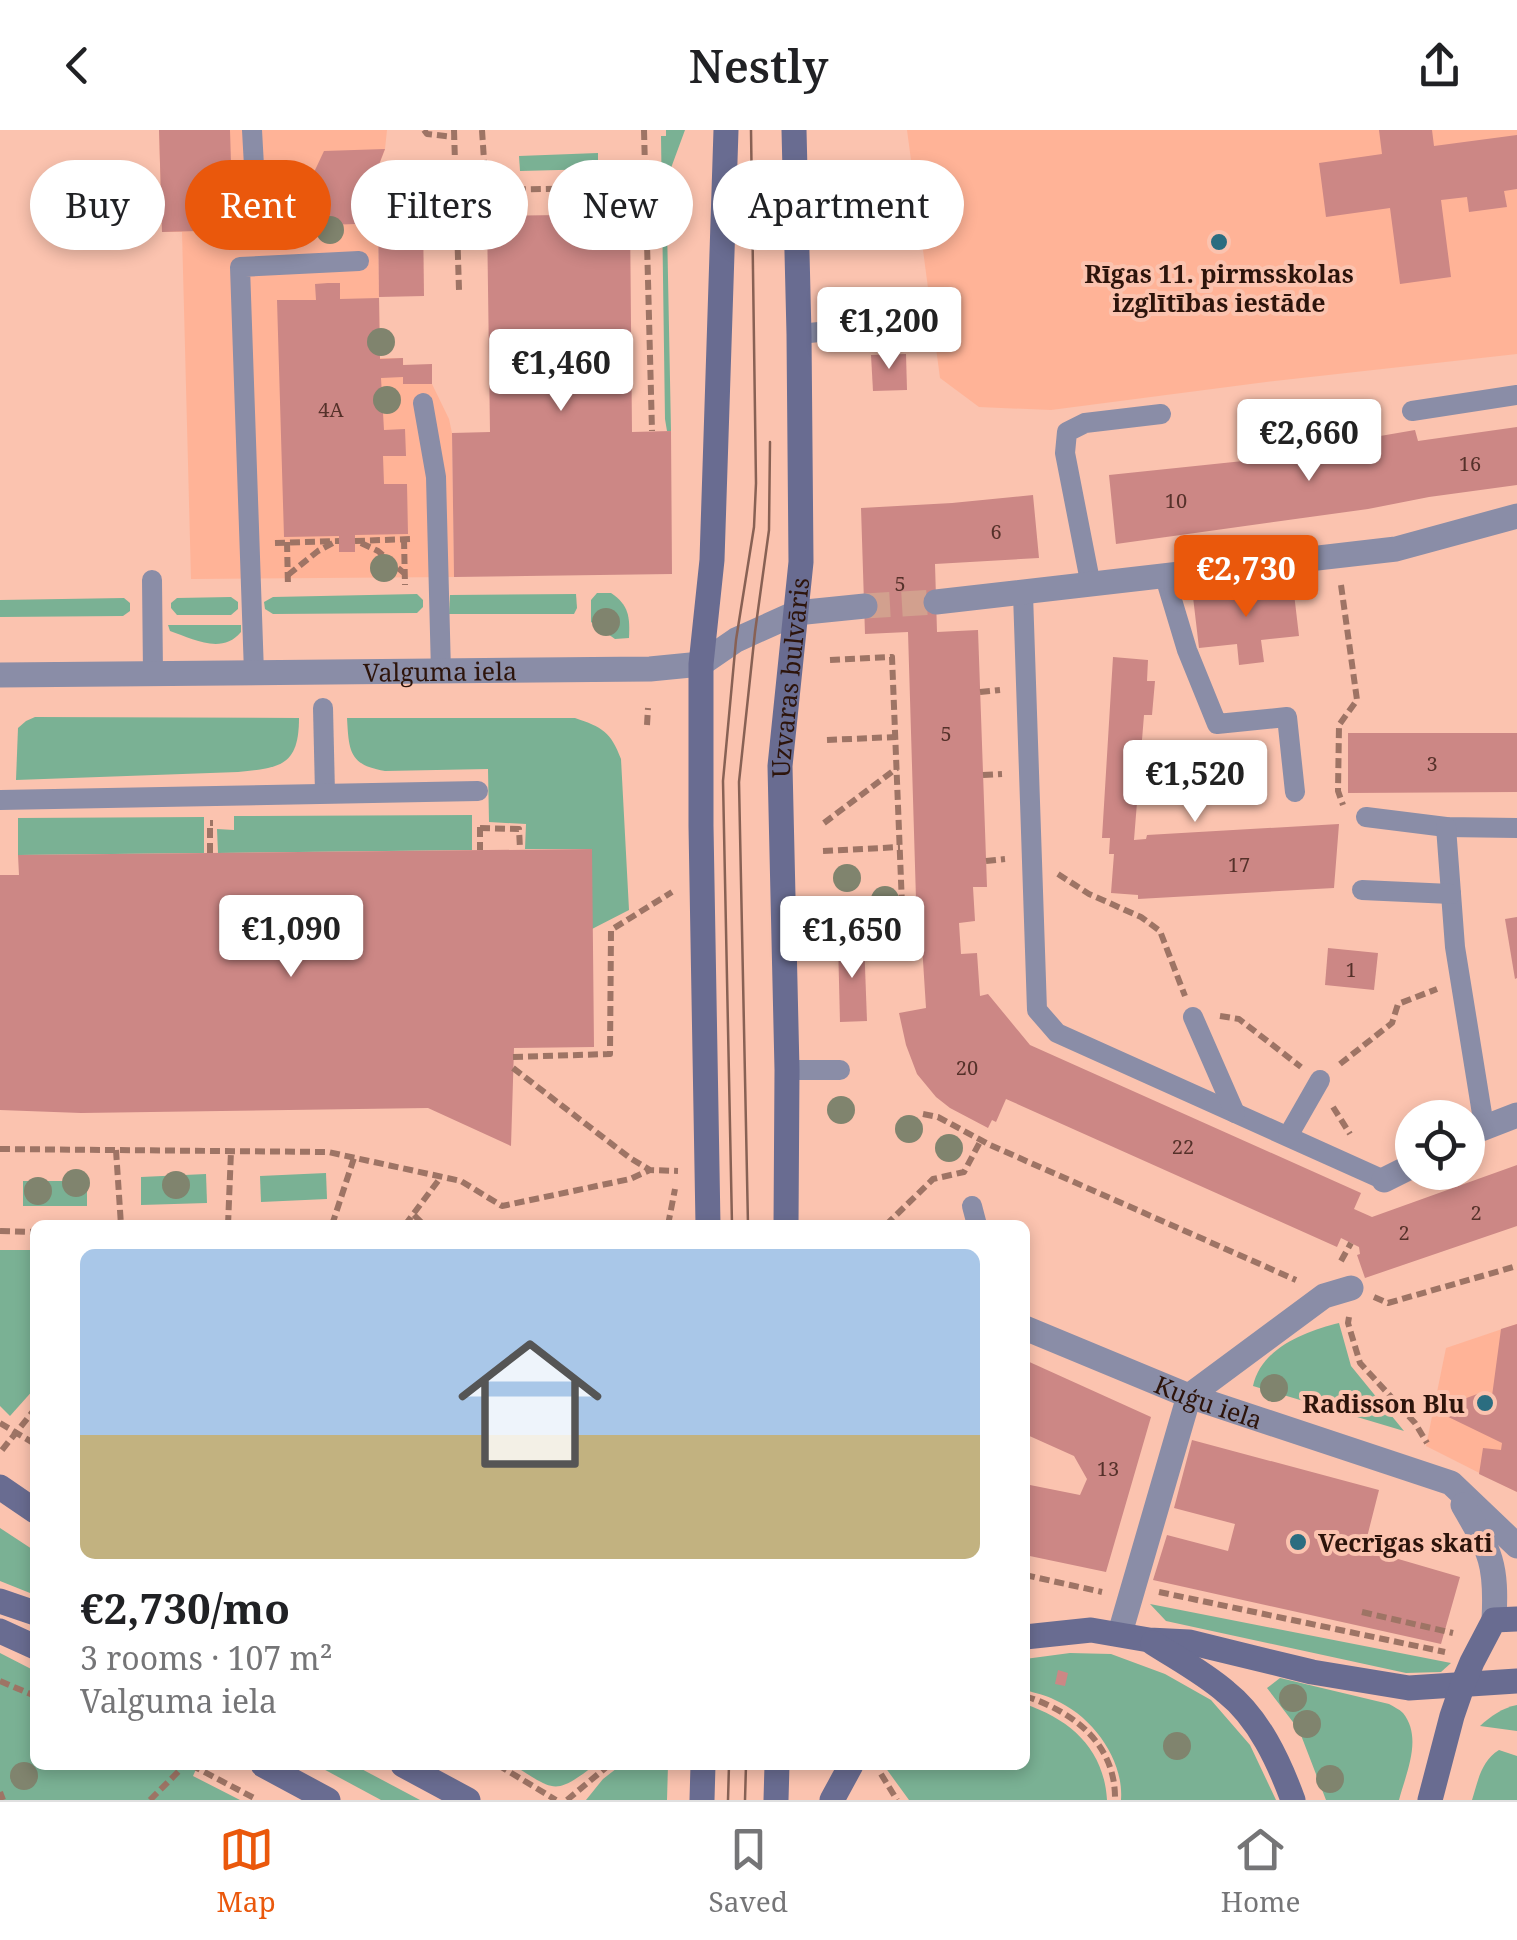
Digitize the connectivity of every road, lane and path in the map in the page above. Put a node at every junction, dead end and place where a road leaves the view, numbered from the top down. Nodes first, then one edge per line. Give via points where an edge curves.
1 (252, 130) edge
2 (424, 130) edge
3 (482, 130) edge
4 (644, 130) edge
5 (726, 130) edge
6 (794, 130) edge
7 (454, 134) edge
8 (254, 160) edge
9 (645, 160) edge
10 (548, 189) edge
11 (648, 250) edge
12 (360, 261) dead end
13 (459, 290) dead end
14 (900, 324) dead end
15 (800, 334) junction
16 (1517, 395) edge
17 (423, 403) dead end
18 (1412, 411) dead end
19 (1161, 414) dead end
20 (652, 431) dead end
21 (1517, 516) edge
22 (404, 539) junction
23 (438, 539) junction
24 (287, 542) junction
25 (248, 543) junction
26 (1338, 556) junction
27 (404, 573) junction
28 (288, 575) junction
29 (1165, 577) junction
30 (152, 580) dead end
31 (405, 585) dead end
32 (1092, 586) junction
33 (288, 587) dead end
34 (1023, 594) junction
35 (936, 602) tunnel mouth
36 (865, 606) tunnel mouth
37 (796, 612) junction
38 (830, 660) dead end
39 (701, 664) junction
40 (442, 672) junction
41 (254, 673) junction
42 (0, 674) edge
43 (153, 674) junction
44 (1000, 690) dead end
45 (980, 692) dead end
46 (323, 708) dead end
47 (648, 708) dead end
48 (647, 726) dead end
49 (896, 737) junction
50 (827, 740) dead end
51 (896, 768) junction
52 (1003, 774) dead end
53 (983, 775) dead end
54 (478, 791) dead end
55 (1295, 792) dead end
56 (325, 793) junction
57 (0, 800) edge
58 (1366, 817) joint
59 (824, 823) dead end
60 (1446, 827) junction
61 (480, 828) dead end
62 (1517, 828) edge
63 (900, 846) junction
64 (520, 850) dead end
65 (823, 850) dead end
66 (1031, 857) junction
67 (1006, 859) dead end
68 (986, 861) dead end
69 (677, 888) dead end
70 (1362, 890) dead end
71 (1451, 894) junction
72 (902, 905) dead end
73 (1460, 980) junction
74 (1192, 1014) junction
75 (513, 1057) dead end
76 (513, 1068) dead end
77 (788, 1070) junction
78 (840, 1070) dead end
79 (1320, 1080) junction
80 (1473, 1100) edge
81 (1235, 1113) junction
82 (923, 1114) dead end
83 (1517, 1115) edge
84 (1485, 1127) edge
85 (1288, 1136) junction
86 (981, 1140) junction
87 (0, 1149) edge
88 (116, 1150) junction
89 (231, 1151) junction
90 (354, 1158) junction
91 (650, 1170) junction
92 (679, 1171) dead end
93 (1395, 1174) edge
94 (441, 1177) junction
95 (1384, 1180) joint
96 (414, 1215) junction
97 (121, 1220) edge
98 (228, 1220) edge
99 (334, 1220) edge
100 (409, 1220) edge
101 (419, 1220) edge
102 (708, 1220) edge
103 (786, 1220) edge
104 (891, 1220) edge
105 (0, 1231) edge
106 (30, 1232) edge
107 (1341, 1262) dead end
108 (1330, 1264) dead end
109 (1517, 1266) edge
110 (1309, 1273) dead end
111 (1351, 1288) junction
112 (1030, 1330) edge
113 (1189, 1396) junction
114 (30, 1415) edge
115 (0, 1423) edge
116 (16, 1433) junction
117 (30, 1441) edge
118 (2, 1450) edge
119 (1450, 1483) junction
120 (0, 1487) edge
121 (30, 1508) edge
122 (1517, 1546) edge
123 (1030, 1576) edge
124 (1131, 1591) junction
125 (0, 1601) edge
126 (30, 1611) edge
127 (1362, 1612) dead end
128 (1505, 1620) edge
129 (0, 1630) edge
130 (1453, 1633) dead end
131 (1120, 1634) junction
132 (1030, 1636) edge
133 (1149, 1640) junction
134 (30, 1645) edge
135 (1446, 1652) dead end
136 (0, 1680) edge
137 (1517, 1681) edge
138 (1464, 1684) junction
139 (30, 1694) edge
140 (1030, 1698) edge
141 (183, 1770) edge
142 (198, 1770) edge
143 (272, 1770) edge
144 (412, 1770) edge
145 (506, 1770) edge
146 (602, 1770) edge
147 (703, 1770) edge
148 (776, 1770) edge
149 (847, 1770) edge
150 (881, 1774) dead end
151 (0, 1792) edge
152 (3, 1800) edge
153 (150, 1800) edge
154 (257, 1800) edge
155 (328, 1800) edge
156 (468, 1800) edge
157 (556, 1800) edge
158 (566, 1800) edge
159 (702, 1800) edge
160 (776, 1800) edge
161 (832, 1800) edge
162 (897, 1800) edge
163 (1115, 1800) edge
164 (1293, 1800) edge
165 (1430, 1800) edge

1 - 8 lane
2 - 7 path
3 - 10 path via 486,190
4 - 9 path
5 - 39 main road via 712,560
6 - 15 main road, Uzvaras bulvāris
7 - 13 path
11 - 20 path
12 - 25 lane via 240,267
14 - 15 lane
15 - 37 main road, Uzvaras bulvāris
16 - 18 lane
17 - 23 lane
19 - 32 lane via 1085,422 1068,432 1065,453
21 - 26 street via 1396,549
22 - 23 path
22 - 27 path
22 - 27 path via 355,541
23 - 40 lane
24 - 25 path
24 - 28 path
24 - 28 path via 339,541
25 - 41 lane
26 - 29 street
26 - 58 path via 1357,700 1339,725 1338,791 1343,806
27 - 31 path
28 - 33 path
29 - 32 street
29 - 55 lane via 1217,724 1288,717
30 - 43 lane
32 - 34 street
34 - 35 street
34 - 66 lane
36 - 37 street, Valguma iela
37 - 39 street, Valguma iela
37 - 77 main road, Uzvaras bulvāris via 780,766
38 - 49 path via 892,657
39 - 40 street, Valguma iela
39 - 102 main road
40 - 41 street, Valguma iela
41 - 43 street, Valguma iela
42 - 43 street, Valguma iela
44 - 45 path
46 - 56 lane
47 - 48 path
49 - 50 path
49 - 51 path
51 - 59 path
51 - 63 path
52 - 53 path
54 - 56 lane
56 - 57 lane
58 - 60 lane
60 - 62 lane
60 - 71 lane
61 - 64 path via 520,829
63 - 65 path
63 - 72 path
66 - 74 path via 1160,931
66 - 81 lane via 1037,1010 1057,1033
67 - 68 path
69 - 75 path via 611,930 610,1054
70 - 71 lane
71 - 73 lane
73 - 79 path via 1398,1004 1392,1023
73 - 80 lane
74 - 79 path via 1239,1020
74 - 81 lane
76 - 91 path
77 - 78 lane
77 - 103 main road, Uzvaras bulvāris
79 - 85 lane
81 - 85 lane
82 - 86 path
83 - 84 street
85 - 95 lane
86 - 104 path via 964,1172 933,1179
86 - 110 path via 1300,1281
87 - 88 path
88 - 89 path
88 - 97 path
89 - 90 path
89 - 98 path
90 - 94 path
90 - 99 path
91 - 92 path
91 - 94 path via 502,1206 460,1180
93 - 95 street
94 - 96 path
96 - 100 path
96 - 101 path
105 - 106 path
107 - 108 path
109 - 111 path via 1388,1303
111 - 113 street via 1324,1296
111 - 119 path via 1348,1324 1360,1363 1415,1423
112 - 113 street, Kuģu iela
113 - 119 street, Kuģu iela
113 - 124 street
114 - 116 path
115 - 116 path
116 - 117 path
116 - 118 path
119 - 122 street, Kuģu iela
119 - 128 street via 1491,1557
120 - 121 main road
123 - 124 path via 1097,1592
124 - 131 street
124 - 135 path
125 - 126 main road
127 - 130 path
128 - 138 main road via 1472,1662
129 - 134 main road
131 - 132 main road
131 - 133 main road
133 - 138 main road via 1190,1642 1409,1688
133 - 164 main road via 1230,1694 1260,1730
136 - 139 path
137 - 138 main road
138 - 165 main road
140 - 163 path via 1052,1705 1090,1735 1108,1762
141 - 153 path
142 - 154 path
143 - 155 main road
144 - 156 main road
145 - 157 path
146 - 158 path
147 - 159 main road
148 - 160 main road
149 - 161 main road
150 - 162 path
151 - 152 path

